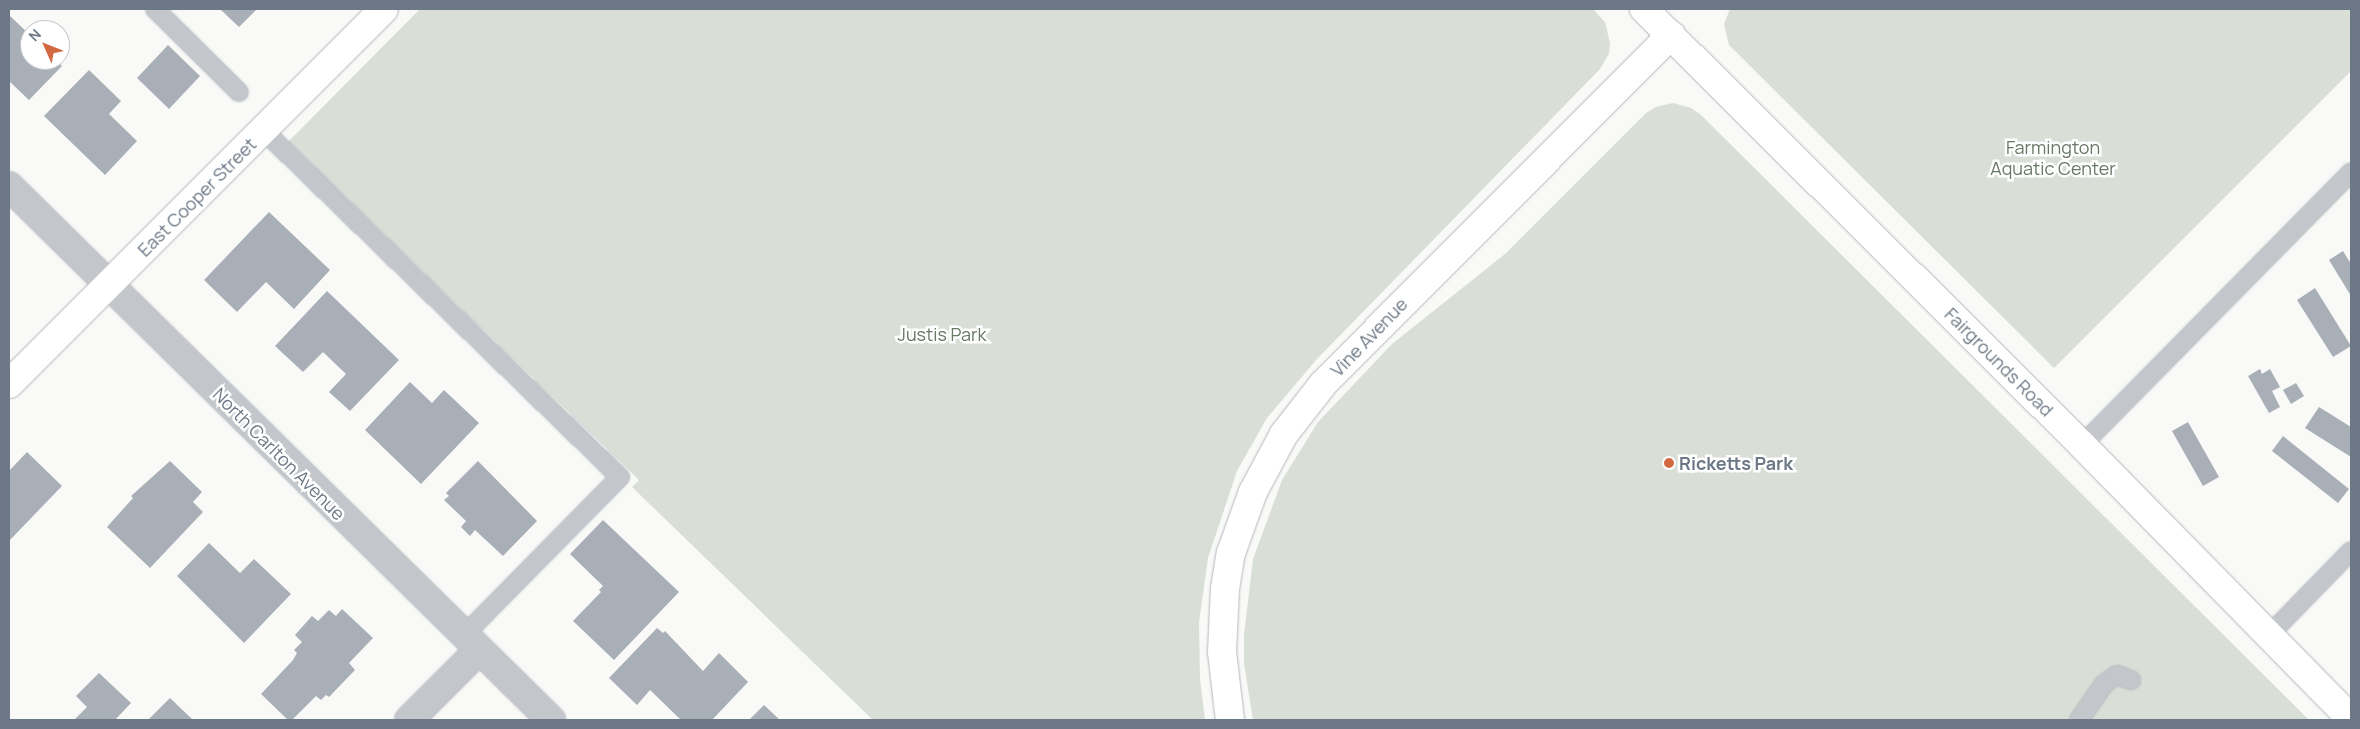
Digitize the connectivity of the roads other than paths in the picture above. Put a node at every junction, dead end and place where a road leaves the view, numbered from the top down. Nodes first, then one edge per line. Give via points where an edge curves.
1 (155, 9) edge
2 (384, 9) edge
3 (1644, 9) edge
4 (1671, 35) junction
5 (239, 92) dead end
6 (263, 130) junction
7 (2351, 172) edge
8 (9, 186) edge
9 (108, 285) junction
10 (9, 384) edge
11 (2082, 445) junction
12 (2351, 551) edge
13 (2269, 635) junction
14 (472, 643) junction
15 (2131, 680) dead end
16 (2351, 719) edge
17 (409, 720) edge
18 (551, 720) edge
19 (1230, 720) edge
20 (2079, 720) edge

1 - 5 lane
2 - 6 street, East Cooper Street
3 - 4 street, Fairgrounds Road
4 - 11 street, Fairgrounds Road
4 - 19 street, Vine Avenue via 1337,370 1284,434 1253,492 1232,553 1225,589 1222,652
6 - 9 street, East Cooper Street
6 - 14 lane via 620,477
7 - 11 lane
8 - 9 street, North Carlton Avenue
9 - 10 street, East Cooper Street
9 - 14 street, North Carlton Avenue
11 - 13 street, Fairgrounds Road
12 - 13 lane
13 - 16 street, Fairgrounds Road
14 - 17 street
14 - 18 street, North Carlton Avenue
15 - 20 lane via 2117,675 2104,684

